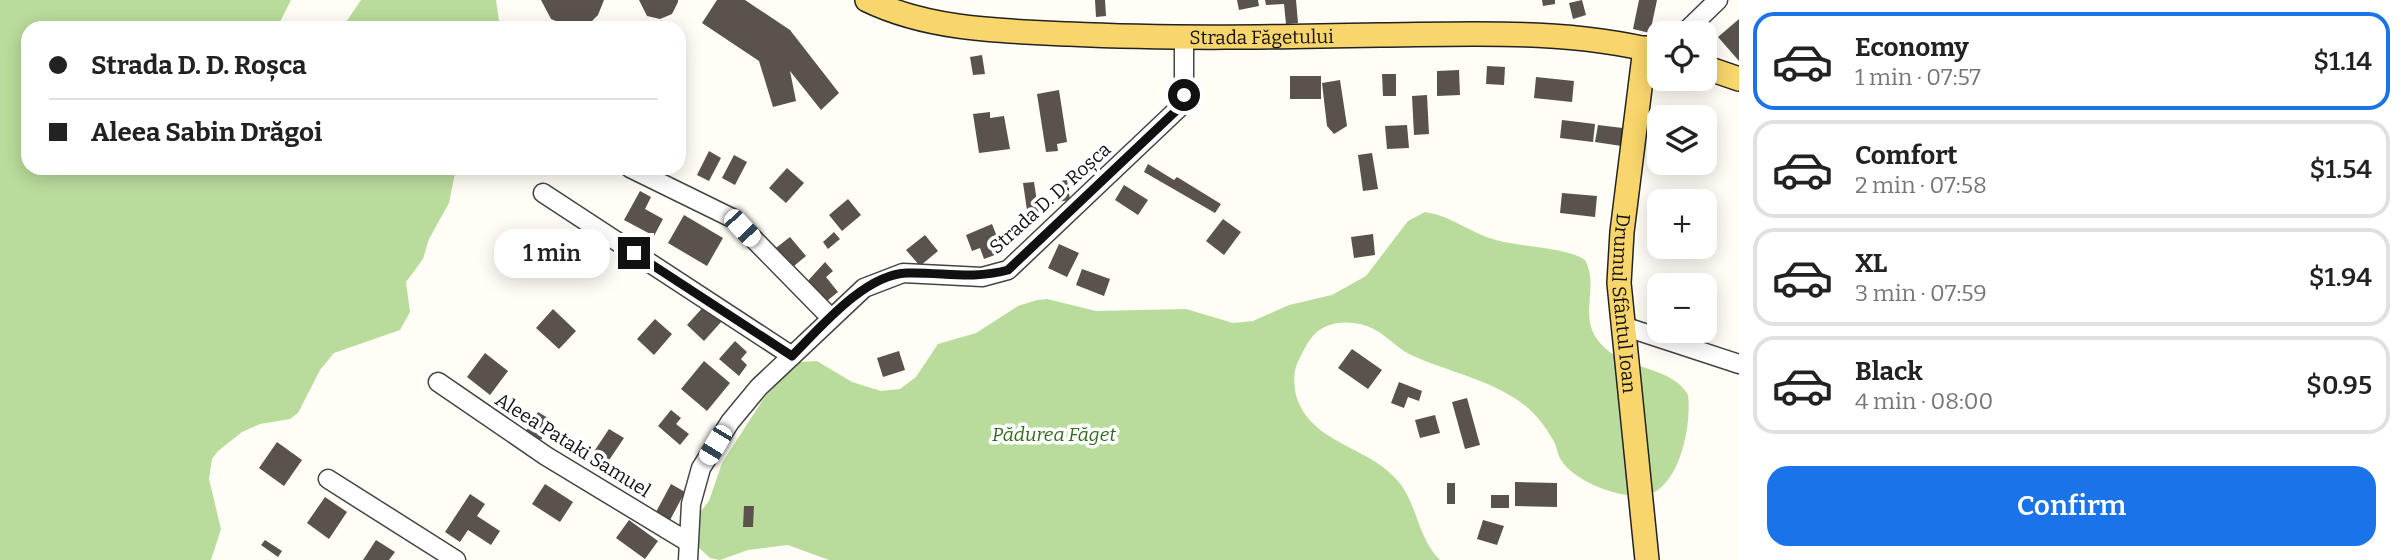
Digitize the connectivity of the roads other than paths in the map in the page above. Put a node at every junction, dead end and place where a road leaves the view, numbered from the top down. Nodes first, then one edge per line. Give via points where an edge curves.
1 (867, 0) edge
2 (1718, 0) edge
3 (1696, 21) edge
4 (1184, 36) junction
5 (1647, 49) edge
6 (1717, 71) edge
7 (1739, 79) edge
8 (1647, 80) edge
9 (644, 175) edge
10 (543, 193) dead end
11 (831, 318) junction
12 (1623, 326) junction
13 (792, 356) junction
14 (1739, 364) edge
15 (438, 382) dead end
16 (328, 479) dead end
17 (688, 542) junction
18 (456, 560) edge
19 (688, 560) edge
20 (1647, 560) edge

1 - 4 main road, Strada Făgetului via 922,19 994,30
2 - 3 street
4 - 5 main road, Strada Făgetului via 1557,34
4 - 11 street, Strada D. D. Roșca via 1180,107 1008,270 982,277 903,273 864,288
6 - 7 main road
8 - 12 main road, Drumul Sfântul Ioan via 1622,232 1619,284
9 - 11 street via 734,219
10 - 13 street
11 - 13 street, Strada D. D. Roșca
12 - 14 street
12 - 20 main road, Drumul Sfântul Ioan
13 - 17 street, Strada D. D. Roșca via 730,422 701,468 691,504
15 - 17 street, Aleea Pataki Samuel via 546,456
16 - 18 street
17 - 19 street, Strada D. D. Roșca

